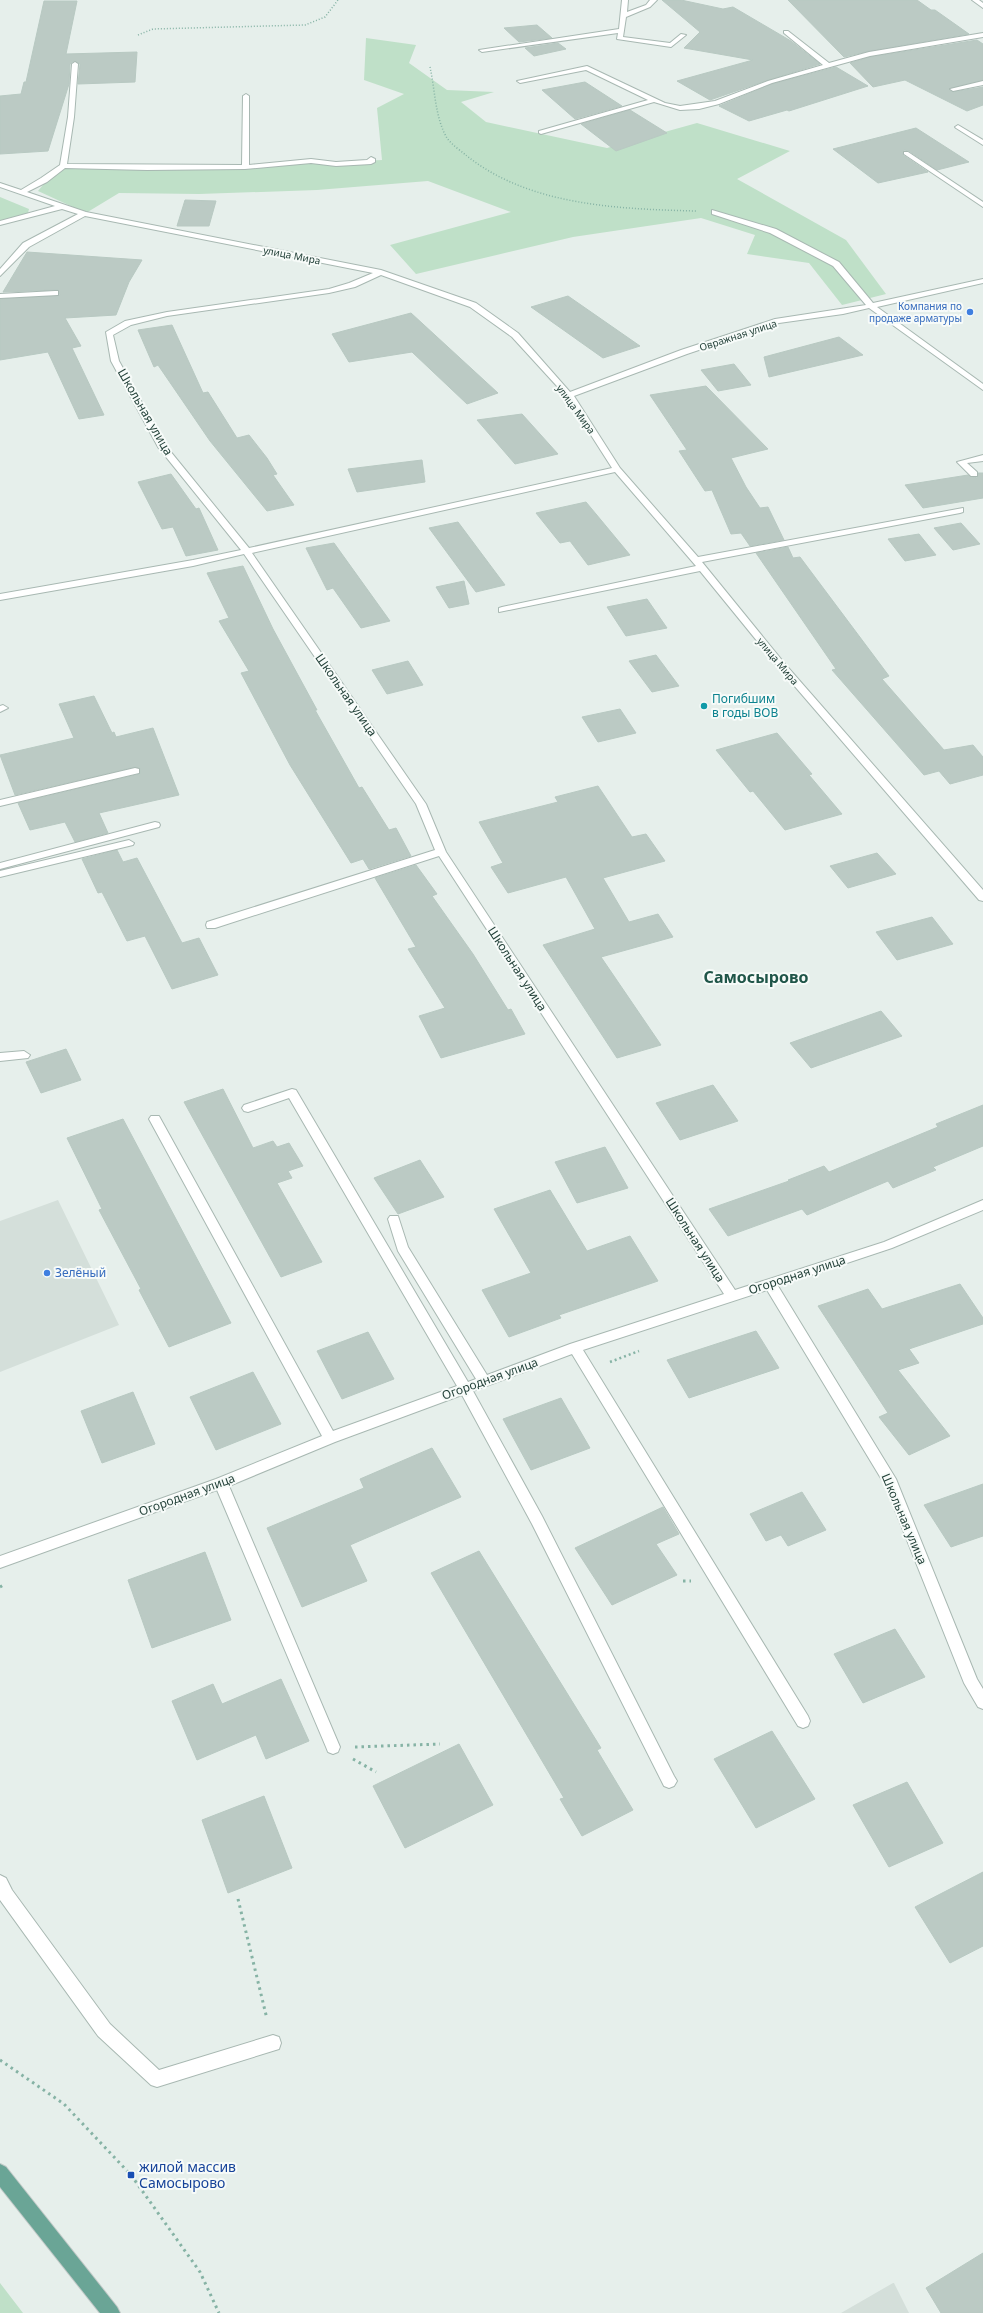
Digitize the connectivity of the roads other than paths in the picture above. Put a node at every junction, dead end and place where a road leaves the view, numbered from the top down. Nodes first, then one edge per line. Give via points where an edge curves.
1 (625, 0) edge
2 (654, 0) edge
3 (975, 0) edge
4 (983, 6) edge
5 (623, 16) junction
6 (622, 30) junction
7 (786, 32) dead end
8 (683, 35) dead end
9 (983, 35) edge
10 (482, 50) dead end
11 (75, 64) dead end
12 (828, 66) junction
13 (520, 81) dead end
14 (983, 83) edge
15 (953, 89) dead end
16 (246, 96) dead end
17 (654, 100) junction
18 (958, 127) dead end
19 (541, 132) dead end
20 (983, 143) edge
21 (906, 153) dead end
22 (372, 159) dead end
23 (63, 166) junction
24 (245, 167) junction
25 (0, 185) edge
26 (20, 193) junction
27 (983, 205) edge
28 (60, 207) junction
29 (715, 212) road end
30 (84, 214) junction
31 (0, 224) edge
32 (381, 272) junction
33 (0, 274) edge
34 (983, 281) edge
35 (55, 293) dead end
36 (0, 296) edge
37 (871, 306) junction
38 (983, 388) edge
39 (569, 395) junction
40 (983, 458) edge
41 (617, 469) junction
42 (974, 474) dead end
43 (960, 510) dead end
44 (246, 550) junction
45 (696, 560) junction
46 (701, 568) junction
47 (0, 597) edge
48 (502, 610) dead end
49 (136, 771) dead end
50 (0, 803) edge
51 (154, 825) dead end
52 (129, 843) dead end
53 (441, 852) junction
54 (0, 866) edge
55 (0, 874) edge
56 (979, 887) edge
57 (983, 897) edge
58 (211, 925) dead end
59 (24, 1055) dead end
60 (0, 1057) edge
61 (248, 1108) dead end
62 (155, 1119) dead end
63 (983, 1205) edge
64 (394, 1219) dead end
65 (770, 1284) junction
66 (732, 1296) junction
67 (575, 1348) junction
68 (484, 1381) junction
69 (465, 1388) junction
70 (330, 1438) junction
71 (221, 1483) junction
72 (0, 1562) edge
73 (983, 1702) edge
74 (803, 1721) dead end
75 (333, 1747) road end
76 (669, 1781) dead end
77 (0, 1883) edge
78 (273, 2043) road end
79 (0, 2173) edge
80 (111, 2313) edge

1 - 5 street
2 - 5 street via 648,6
3 - 4 street
5 - 6 street
6 - 8 street via 618,40 672,45
6 - 10 street
7 - 12 street
9 - 12 street via 869,54
11 - 23 street via 72,117
12 - 17 street via 770,82 705,106 680,108
13 - 17 street via 587,68
14 - 15 street
16 - 24 street
17 - 19 street
18 - 20 street
21 - 27 street
22 - 24 street via 371,162 336,164 311,161
23 - 24 street
23 - 26 street
25 - 26 street, улица Мира
26 - 28 street, улица Мира
28 - 30 street, улица Мира
28 - 31 street
29 - 37 street via 773,231 836,264
30 - 32 street, улица Мира
30 - 33 street via 26,245
32 - 39 street, улица Мира via 421,284 473,305 515,336
32 - 44 street, Школьная улица via 352,285 329,291 167,314 128,323 109,334 115,361 162,447
34 - 37 street, Овражная улица
35 - 36 street
37 - 38 street
37 - 39 street, Овражная улица via 778,321 684,352
39 - 41 street, улица Мира
40 - 42 street via 961,462
41 - 44 street
41 - 45 street, улица Мира
43 - 45 street
44 - 47 street via 193,563
44 - 53 street, Школьная улица via 421,804
45 - 46 street, улица Мира
46 - 48 street
46 - 56 street, улица Мира via 782,666
49 - 50 street
51 - 54 street
52 - 55 street
53 - 58 street
53 - 66 street, Школьная улица
56 - 57 street, улица Мира
59 - 60 street
61 - 69 street via 292,1092
62 - 70 street
63 - 65 street, Огородная улица via 888,1245
64 - 68 street via 402,1248
65 - 66 street, Огородная улица
65 - 73 street, Школьная улица via 891,1483 971,1682
66 - 67 street, Огородная улица
67 - 68 street, Огородная улица
67 - 74 street
68 - 69 street, Огородная улица
69 - 70 street, Огородная улица
69 - 76 street via 537,1520
70 - 71 street, Огородная улица
71 - 72 street, Огородная улица
71 - 75 street
77 - 78 street via 6,1895 104,2030 157,2079
79 - 80 main road

